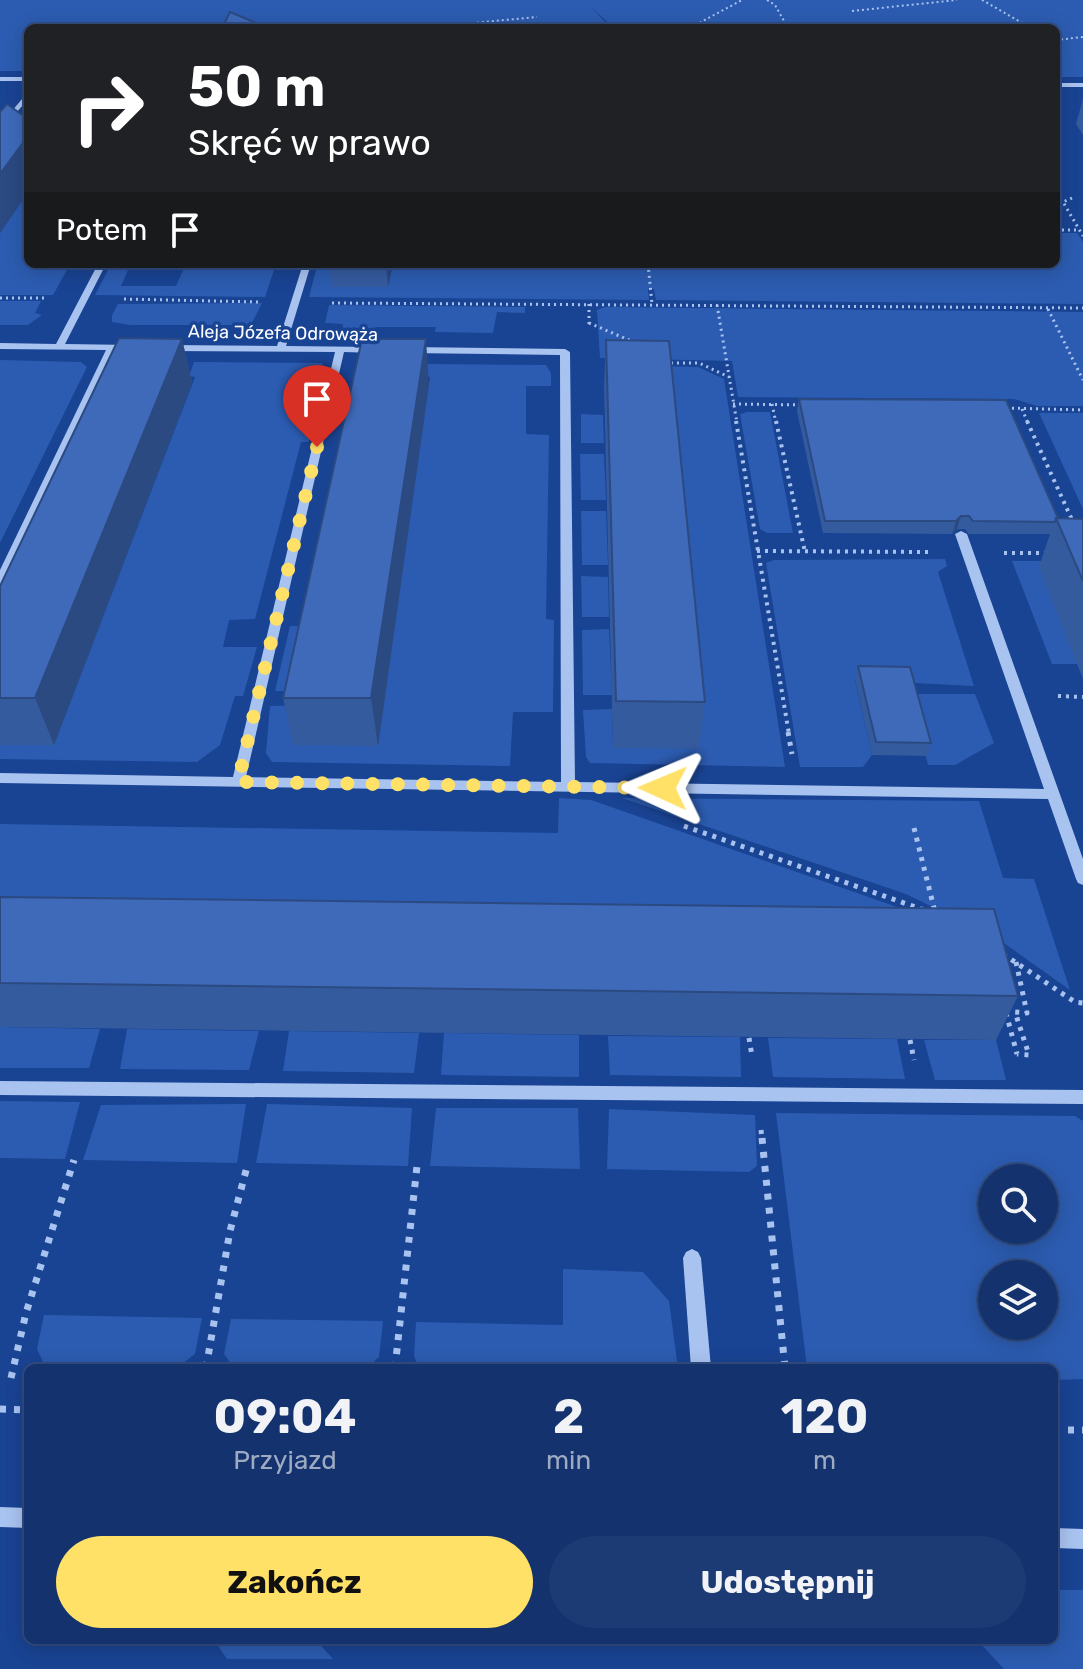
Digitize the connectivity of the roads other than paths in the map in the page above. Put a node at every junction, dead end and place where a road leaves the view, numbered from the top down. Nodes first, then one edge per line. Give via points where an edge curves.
1 (0, 79) edge
2 (24, 79) edge
3 (1060, 85) edge
4 (1083, 85) edge
5 (24, 99) edge
6 (0, 130) edge
7 (100, 268) edge
8 (306, 268) edge
9 (0, 346) edge
10 (59, 347) junction
11 (112, 348) junction
12 (143, 348) edge
13 (158, 348) edge
14 (281, 349) junction
15 (340, 350) junction
16 (385, 350) edge
17 (400, 350) edge
18 (961, 534) edge
19 (0, 582) edge
20 (0, 778) edge
21 (238, 782) junction
22 (568, 787) junction
23 (1053, 794) junction
24 (1083, 879) edge
25 (0, 1088) edge
26 (1083, 1097) edge
27 (692, 1258) dead end
28 (701, 1364) edge
29 (0, 1517) edge
30 (24, 1518) edge
31 (1058, 1538) edge
32 (1083, 1539) edge

1 - 2 street
3 - 4 street
5 - 6 street
7 - 10 street
8 - 14 street
9 - 10 street
10 - 11 street
11 - 12 street
11 - 19 street
13 - 14 street, Aleja Józefa Odrowąża
14 - 15 street, Aleja Józefa Odrowąża
15 - 16 street, Aleja Józefa Odrowąża
15 - 21 street
17 - 22 street, Aleja Józefa Odrowąża via 565,352
18 - 23 street
20 - 21 street
21 - 22 street
22 - 23 street
23 - 24 street
25 - 26 street
27 - 28 street
29 - 30 street
31 - 32 street

